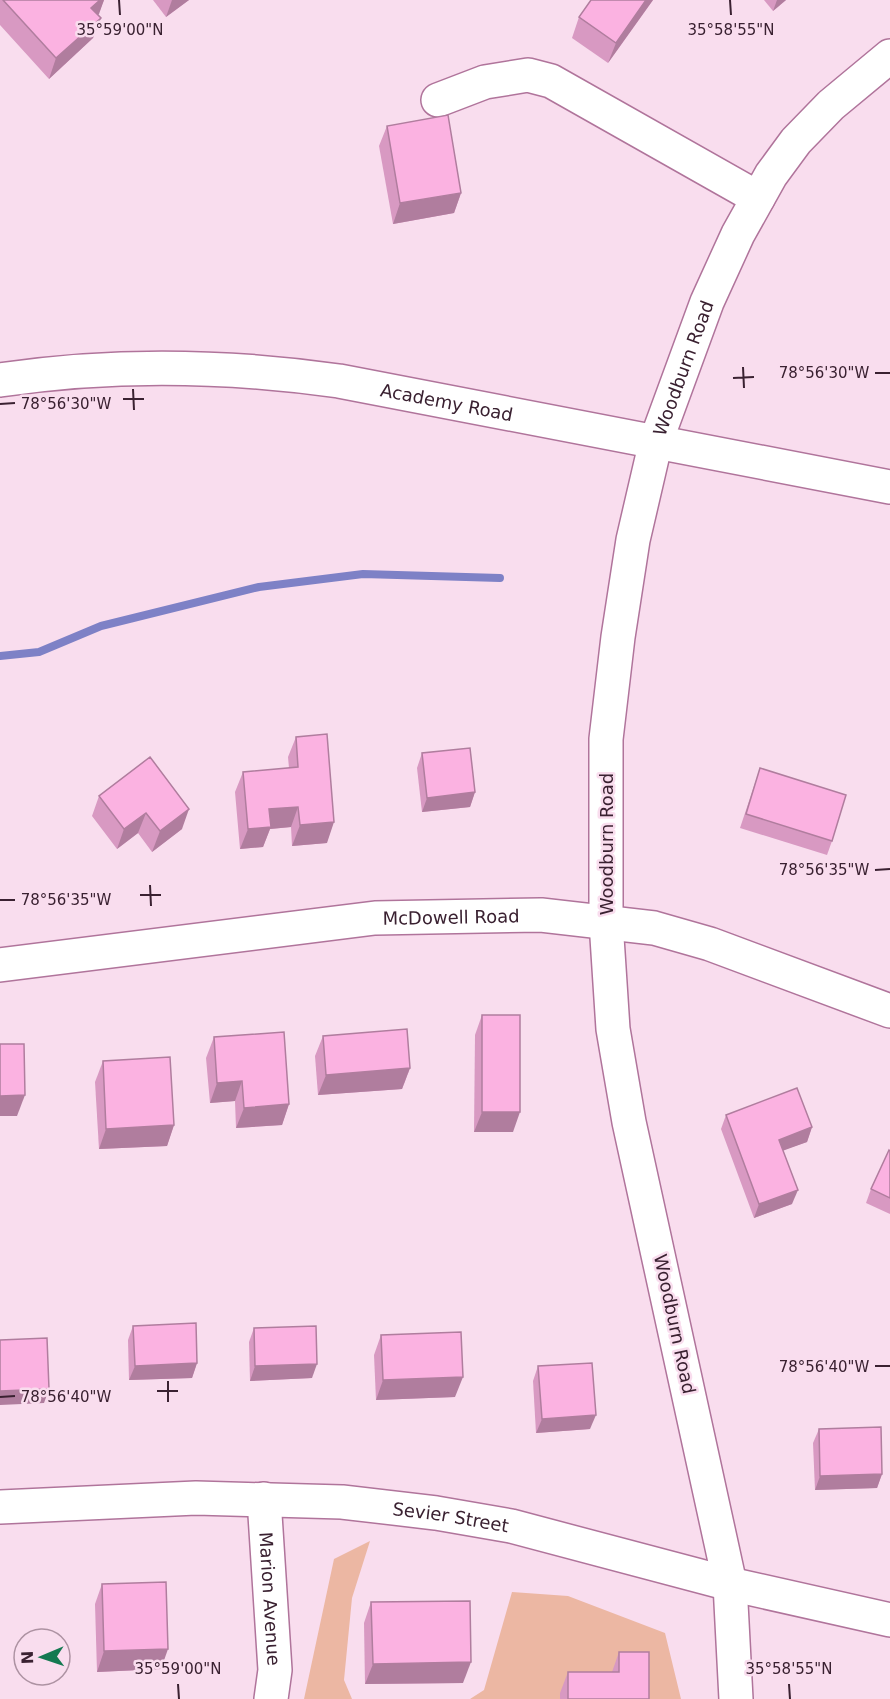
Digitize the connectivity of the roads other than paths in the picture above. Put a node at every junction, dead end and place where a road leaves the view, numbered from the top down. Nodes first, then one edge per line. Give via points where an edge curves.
1 (890, 56) edge
2 (438, 100) dead end
3 (758, 198) junction
4 (0, 380) edge
5 (656, 441) junction
6 (890, 487) edge
7 (606, 922) junction
8 (0, 965) edge
9 (890, 1011) edge
10 (264, 1499) junction
11 (0, 1507) edge
12 (730, 1584) junction
13 (890, 1620) edge
14 (271, 1699) edge
15 (736, 1699) edge

1 - 3 street, Woodburn Road via 831,105 796,141
2 - 3 street via 485,82 528,75 551,81
3 - 5 street, Woodburn Road via 707,302
4 - 5 street, Academy Road via 126,368 275,372
5 - 6 street, Academy Road
5 - 7 street, Woodburn Road via 633,540 606,739
7 - 8 street, McDowell Road via 541,915 375,918
7 - 9 street, McDowell Road via 654,928 710,944
7 - 12 street, Woodburn Road via 613,1029 629,1122
10 - 11 street, Sevier Street via 196,1498
10 - 12 street, Sevier Street via 342,1502 490,1522
10 - 14 street, Marion Avenue via 275,1670
12 - 13 street, Sevier Street
12 - 15 street, Woodburn Road

